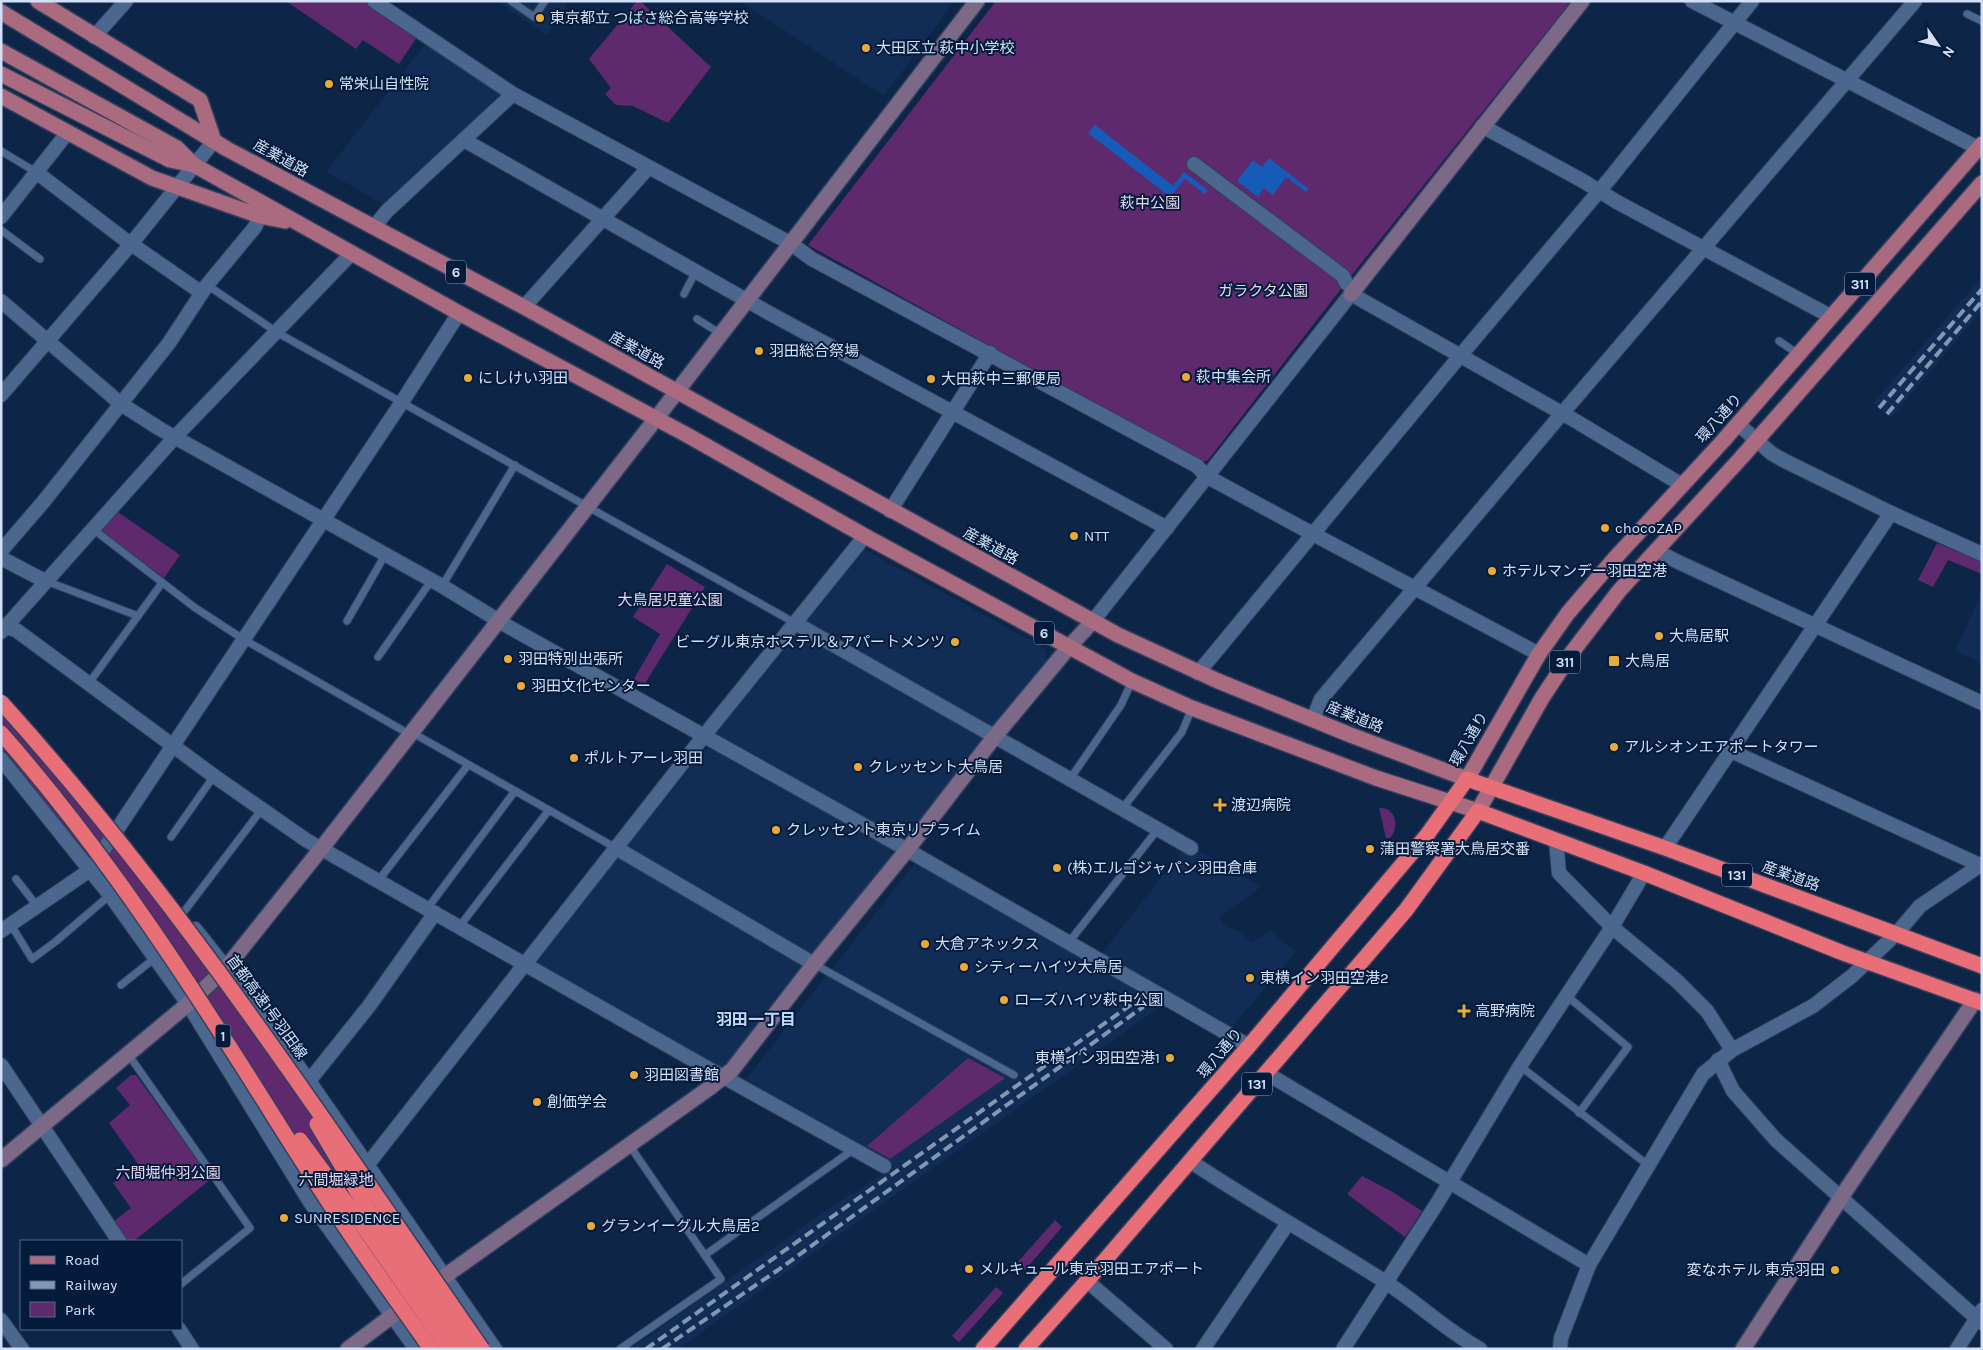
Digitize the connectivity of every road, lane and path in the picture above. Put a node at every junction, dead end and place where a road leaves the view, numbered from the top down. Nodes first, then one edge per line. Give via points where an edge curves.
1 (38, 1) edge
2 (126, 1) edge
3 (374, 1) edge
4 (511, 1) edge
5 (544, 1) edge
6 (976, 1) edge
7 (1582, 1) edge
8 (1692, 1) edge
9 (1752, 1) edge
10 (1915, 1) edge
11 (1, 12) edge
12 (1967, 14) dead end
13 (1982, 21) edge
14 (1734, 23) junction
15 (94, 37) junction
16 (1, 50) edge
17 (1, 74) edge
18 (1848, 80) junction
19 (512, 94) junction
20 (1, 96) edge
21 (1482, 126) junction
22 (68, 132) junction
23 (464, 140) junction
24 (214, 141) junction
25 (1980, 146) edge
26 (1, 151) edge
27 (1194, 164) dead end
28 (194, 165) junction
29 (648, 168) junction
30 (36, 172) junction
31 (1982, 183) edge
32 (176, 187) junction
33 (1599, 191) junction
34 (260, 216) junction
35 (1, 217) edge
36 (602, 219) junction
37 (300, 224) junction
38 (374, 227) junction
39 (1, 230) edge
40 (131, 244) junction
41 (790, 244) junction
42 (1704, 247) junction
43 (352, 253) junction
44 (40, 258) dead end
45 (696, 271) junction
46 (205, 289) junction
47 (1348, 289) junction
48 (684, 294) dead end
49 (748, 300) junction
50 (1, 301) edge
51 (524, 308) junction
52 (459, 313) junction
53 (1832, 317) junction
54 (697, 319) dead end
55 (278, 333) junction
56 (722, 334) junction
57 (1779, 341) dead end
58 (48, 342) junction
59 (990, 353) junction
60 (1798, 355) junction
61 (1460, 356) junction
62 (677, 392) junction
63 (1, 395) edge
64 (402, 402) junction
65 (121, 404) junction
66 (953, 412) junction
67 (1562, 414) junction
68 (656, 419) junction
69 (1738, 424) junction
70 (175, 438) junction
71 (1756, 440) junction
72 (515, 465) junction
73 (1206, 476) junction
74 (1682, 485) junction
75 (588, 505) junction
76 (890, 511) junction
77 (1891, 513) junction
78 (322, 520) junction
79 (1167, 528) junction
80 (93, 529) junction
81 (1312, 534) junction
82 (866, 536) junction
83 (1656, 550) junction
84 (1, 551) edge
85 (1982, 554) edge
86 (385, 555) junction
87 (1, 558) edge
88 (45, 581) junction
89 (162, 583) junction
90 (436, 584) junction
91 (1414, 588) junction
92 (138, 616) junction
93 (347, 621) dead end
94 (498, 621) junction
95 (1093, 621) junction
96 (795, 622) junction
97 (1816, 625) junction
98 (3, 628) edge
99 (243, 639) junction
100 (1069, 647) junction
101 (1539, 654) junction
102 (378, 657) dead end
103 (1198, 673) junction
104 (1132, 681) junction
105 (89, 683) junction
106 (1, 695) edge
107 (1, 702) edge
108 (1982, 703) edge
109 (1192, 708) junction
110 (1313, 720) junction
111 (1, 733) edge
112 (410, 733) junction
113 (995, 736) junction
114 (703, 737) junction
115 (173, 745) junction
116 (1731, 750) junction
117 (1, 759) edge
118 (468, 765) junction
119 (214, 776) junction
120 (1467, 778) junction
121 (1070, 779) junction
122 (1491, 786) junction
123 (515, 791) junction
124 (1451, 802) junction
125 (262, 809) junction
126 (1122, 809) junction
127 (549, 810) junction
128 (1478, 811) junction
129 (117, 829) junction
130 (1158, 829) junction
131 (171, 836) dead end
132 (1556, 841) junction
133 (616, 848) junction
134 (1191, 848) dead end
135 (1665, 848) junction
136 (321, 849) junction
137 (907, 850) junction
138 (1981, 865) edge
139 (90, 870) junction
140 (1644, 873) junction
141 (16, 879) dead end
142 (378, 881) junction
143 (110, 895) junction
144 (37, 906) junction
145 (431, 911) junction
146 (183, 913) junction
147 (459, 927) junction
148 (1612, 927) junction
149 (6, 928) edge
150 (1897, 933) junction
151 (1069, 942) junction
152 (155, 958) junction
153 (1866, 961) junction
154 (524, 964) junction
155 (814, 964) junction
156 (1982, 966) edge
157 (226, 968) junction
158 (121, 985) dead end
159 (1567, 996) junction
160 (1978, 1002) edge
161 (188, 1004) junction
162 (252, 1015) junction
163 (223, 1036) junction
164 (1249, 1046) junction
165 (1732, 1050) junction
166 (128, 1054) junction
167 (1718, 1060) junction
168 (1, 1065) edge
169 (1520, 1066) junction
170 (1266, 1074) junction
171 (1014, 1075) dead end
172 (725, 1078) junction
173 (309, 1081) junction
174 (1579, 1113) junction
175 (42, 1127) junction
176 (630, 1146) junction
177 (854, 1149) junction
178 (1, 1160) edge
179 (1190, 1161) junction
180 (368, 1164) junction
181 (1648, 1165) junction
182 (884, 1166) dead end
183 (1450, 1183) junction
184 (1841, 1198) junction
185 (1288, 1223) junction
186 (117, 1240) edge
187 (705, 1255) junction
188 (1589, 1265) junction
189 (446, 1276) junction
190 (1087, 1282) junction
191 (182, 1283) edge
192 (1387, 1283) junction
193 (1980, 1317) edge
194 (392, 1318) junction
195 (1, 1320) edge
196 (180, 1330) edge
197 (22, 1349) edge
198 (192, 1349) edge
199 (348, 1349) edge
200 (416, 1349) edge
201 (431, 1349) edge
202 (449, 1349) edge
203 (466, 1349) edge
204 (482, 1349) edge
205 (495, 1349) edge
206 (620, 1349) edge
207 (983, 1349) edge
208 (1026, 1349) edge
209 (1166, 1349) edge
210 (1203, 1349) edge
211 (1343, 1349) edge
212 (1480, 1349) edge
213 (1560, 1349) edge
214 (1743, 1349) edge
215 (1957, 1349) edge

1 - 15 main road
2 - 15 street
3 - 19 street
4 - 5 lane via 534,17
6 - 41 street
7 - 21 street
8 - 14 street
9 - 14 street
10 - 18 street via 1896,29 1881,37
11 - 24 main road, 産業道路 / 6
12 - 13 lane
14 - 18 street
14 - 33 street
15 - 24 main road via 200,100
16 - 28 main road, 6 via 177,148
17 - 28 main road, 6 via 170,160
18 - 25 street
18 - 42 street via 1751,187
19 - 23 street
19 - 29 street
20 - 22 main road
21 - 33 street
21 - 47 street
22 - 30 street
22 - 32 main road via 152,178
23 - 36 street
23 - 38 street
24 - 28 street
24 - 38 main road, 産業道路 / 6
25 - 53 main road, 環八通り / 311
26 - 30 lane
27 - 47 street via 1343,276
28 - 32 street
28 - 37 main road, 6
29 - 36 street
29 - 41 street
30 - 35 street
30 - 40 street
31 - 71 main road, 311
32 - 34 main road
32 - 40 street
33 - 42 street
33 - 61 street via 1516,285
34 - 37 main road
34 - 46 street via 255,227
36 - 45 street
36 - 51 street
37 - 43 main road, 6
38 - 51 main road, 産業道路 / 6
39 - 44 lane
40 - 46 street
40 - 58 street
41 - 49 street
41 - 59 street via 812,259
42 - 53 street via 1794,292
42 - 67 street
43 - 52 main road, 6
43 - 55 street via 298,316
45 - 48 lane
45 - 49 street
46 - 55 lane
46 - 65 street via 169,343
47 - 61 street
47 - 73 street
49 - 56 street
49 - 66 street
50 - 58 street
51 - 62 main road, 産業道路 / 6
52 - 64 street
52 - 68 main road, 6
53 - 60 main road, 環八通り / 311
54 - 56 lane
55 - 64 lane
55 - 70 street
56 - 62 street
57 - 60 lane
58 - 63 street
58 - 65 street
59 - 66 street
59 - 73 street via 1197,466
60 - 69 main road, 環八通り / 311
61 - 67 street
61 - 81 street
62 - 68 street
62 - 76 main road, 産業道路 / 6
64 - 72 lane
64 - 78 street
65 - 70 street
65 - 84 street
66 - 76 street
66 - 79 street
67 - 74 street
67 - 91 street
68 - 75 street
68 - 82 main road, 6
69 - 71 street
69 - 74 main road, 環八通り / 311
70 - 78 street
70 - 80 street
71 - 77 street via 1783,460
71 - 83 main road, 311
72 - 75 lane
72 - 90 lane
73 - 79 street
73 - 81 street
74 - 101 main road, 環八通り / 311 via 1616,557
75 - 94 street
75 - 96 lane
76 - 95 main road, 産業道路 / 6
77 - 85 street
77 - 97 street
78 - 86 street
78 - 99 street
79 - 95 street
80 - 88 street
80 - 89 lane
81 - 91 street
81 - 103 street
82 - 96 street
82 - 100 main road, 6
83 - 97 street
83 - 122 main road, 311 via 1619,591 1573,651
86 - 90 street
86 - 93 lane
87 - 88 street
88 - 92 lane
88 - 98 street
89 - 92 lane
89 - 99 lane
90 - 94 street
90 - 102 lane
91 - 101 street
91 - 110 street via 1321,699
92 - 105 lane
94 - 112 street
94 - 114 street
95 - 100 street
95 - 103 main road, 産業道路 / 6
96 - 113 street
96 - 114 street
97 - 108 street
97 - 116 street
98 - 105 street via 16,630
99 - 112 lane
99 - 115 street
100 - 104 main road, 6
100 - 113 street
101 - 120 main road, 環八通り / 311
103 - 110 main road, 産業道路 / 6
104 - 109 main road, 6
104 - 121 lane via 1121,705
105 - 115 street
106 - 129 street
107 - 162 highway, 首都高速1号羽田線, bridge via 107,826
109 - 124 main road, 6 via 1376,778
109 - 126 lane via 1182,732
110 - 120 main road, 産業道路 / 6
111 - 163 highway, 1, bridge via 95,850
112 - 118 lane
112 - 136 street
113 - 121 street
113 - 137 street via 972,758
114 - 133 street
114 - 137 street
115 - 119 street
115 - 129 street
116 - 135 street
116 - 138 street
117 - 139 street
118 - 123 lane
118 - 142 lane
119 - 125 street
119 - 131 lane
120 - 122 highway, 産業道路 / 131
120 - 124 highway, 環八通り / 131
121 - 126 street
122 - 128 main road, 311
122 - 135 highway, 産業道路 / 131
123 - 127 lane
123 - 145 lane
124 - 128 main road, 6
124 - 164 highway, 環八通り / 131 via 1427,835
125 - 136 street
125 - 146 lane
126 - 130 street
127 - 133 lane
127 - 147 lane
128 - 132 highway, 131
128 - 170 highway, 131 via 1406,910
129 - 139 street
129 - 146 street
130 - 134 street
130 - 151 lane
132 - 140 highway, 131
132 - 148 street via 1559,872
133 - 154 street
133 - 155 street
135 - 150 highway, 産業道路 / 131
136 - 142 street
136 - 157 street
137 - 151 street
137 - 155 street
138 - 150 street via 1920,906
139 - 143 street
139 - 144 street
140 - 148 street
140 - 153 highway, 131
141 - 144 lane
142 - 145 street
143 - 149 lane via 32,959
143 - 152 street
144 - 149 street
145 - 147 street
145 - 173 street via 370,1006
146 - 157 street
147 - 154 street
148 - 159 street
148 - 165 street via 1677,981 1707,1011
150 - 153 street
150 - 156 highway, 産業道路 / 131
151 - 164 street
152 - 158 lane
152 - 161 street
153 - 160 highway, 131
153 - 165 street via 1813,1006
154 - 172 street
154 - 180 street
155 - 171 lane
155 - 172 street
157 - 161 street
157 - 173 street
159 - 169 street
159 - 174 lane via 1628,1047
160 - 184 street
161 - 166 street
161 - 194 street via 310,1202
162 - 203 highway, bridge via 365,1205
162 - 204 highway, 首都高速1号羽田線, bridge
163 - 201 highway, 1, bridge via 339,1219
163 - 202 highway, bridge
164 - 207 highway, 環八通り / 131
165 - 167 street
166 - 175 street
166 - 191 lane via 250,1228
167 - 181 street via 1703,1074
167 - 184 street via 1733,1091 1776,1140
168 - 175 street
169 - 174 lane
169 - 183 street
170 - 179 highway, 131
170 - 183 street
172 - 176 street
172 - 177 street
173 - 180 street
174 - 181 lane
175 - 178 street
175 - 186 street
176 - 187 lane
176 - 189 street
177 - 182 street
177 - 187 lane
179 - 185 street
179 - 190 highway, 131
180 - 189 street
181 - 188 street
183 - 188 street
183 - 192 street
184 - 193 street
184 - 214 street
185 - 192 street
185 - 210 street
187 - 206 lane via 721,1278
188 - 213 street via 1561,1338
189 - 194 street
189 - 205 street
190 - 208 highway, 131
190 - 209 street
192 - 211 street
192 - 212 street
193 - 215 street
194 - 199 street
194 - 200 street
195 - 197 street
196 - 198 street

